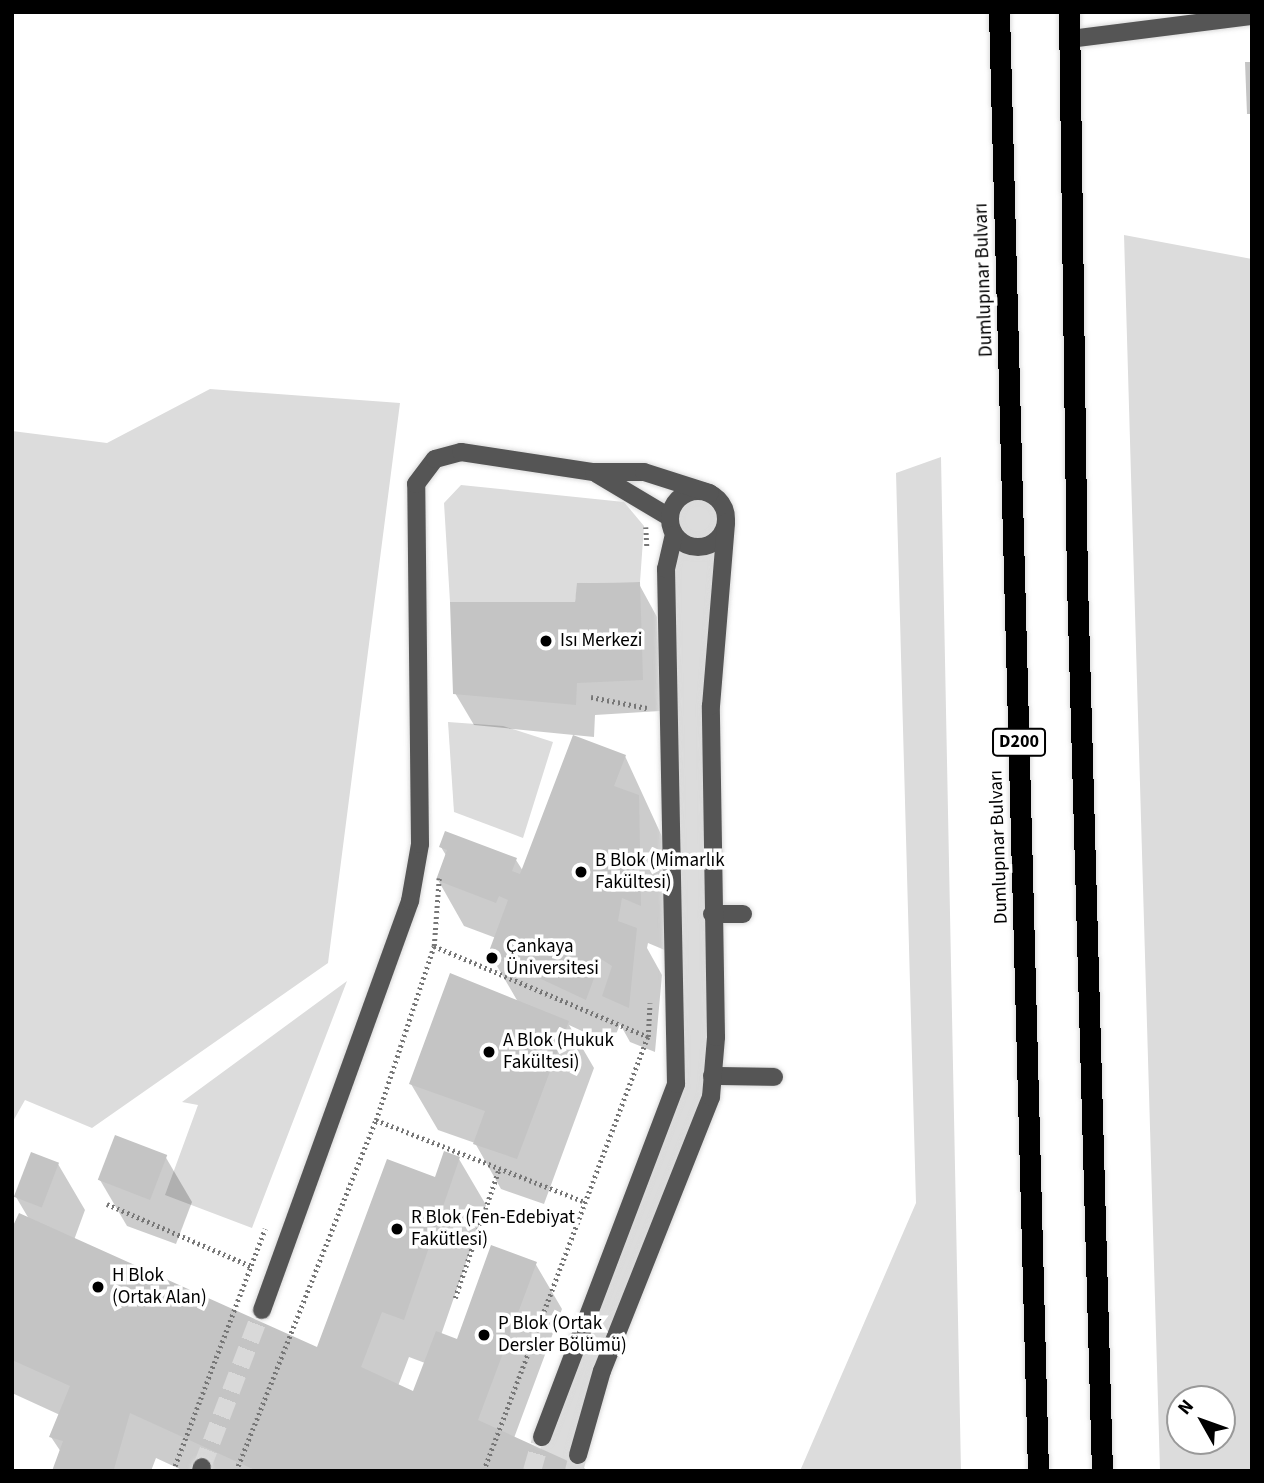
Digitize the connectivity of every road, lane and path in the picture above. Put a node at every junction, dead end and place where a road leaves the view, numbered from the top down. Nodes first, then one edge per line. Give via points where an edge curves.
1 (999, 12) edge
2 (1069, 12) edge
3 (1252, 16) edge
4 (1070, 39) junction
5 (594, 472) junction
6 (710, 493) junction
7 (645, 516) dead end
8 (669, 517) junction
9 (726, 523) junction
10 (674, 536) junction
11 (648, 561) dead end
12 (648, 693) dead end
13 (647, 705) dead end
14 (439, 863) dead end
15 (712, 914) junction
16 (743, 914) dead end
17 (434, 946) junction
18 (712, 1076) junction
19 (774, 1077) dead end
20 (376, 1121) junction
21 (499, 1169) junction
22 (583, 1201) junction
23 (107, 1204) dead end
24 (455, 1298) dead end
25 (262, 1310) tunnel mouth
26 (542, 1437) tunnel mouth
27 (578, 1455) tunnel mouth
28 (173, 1471) edge
29 (236, 1471) edge
30 (484, 1471) edge
31 (1038, 1471) edge
32 (1102, 1471) edge

1 - 31 highway, Dumlupınar Bulvarı / D200
2 - 4 highway
3 - 4 street
4 - 32 highway via 1077,582
5 - 6 street via 644,472
5 - 8 street
5 - 25 street via 461,452 435,458 416,484 420,844 410,901
6 - 8 street via 684,494
6 - 9 street via 723,505
7 - 11 path
8 - 10 street
9 - 10 street via 709,545 689,547
9 - 15 street via 712,706
10 - 26 street via 666,569 676,1084
12 - 13 path
14 - 17 path
15 - 16 street
15 - 18 street
17 - 20 path
17 - 22 path via 648,1037
18 - 19 street
18 - 27 street via 711,1097
20 - 21 path
20 - 29 path
21 - 22 path
21 - 24 path
22 - 30 path
23 - 28 path via 251,1266

